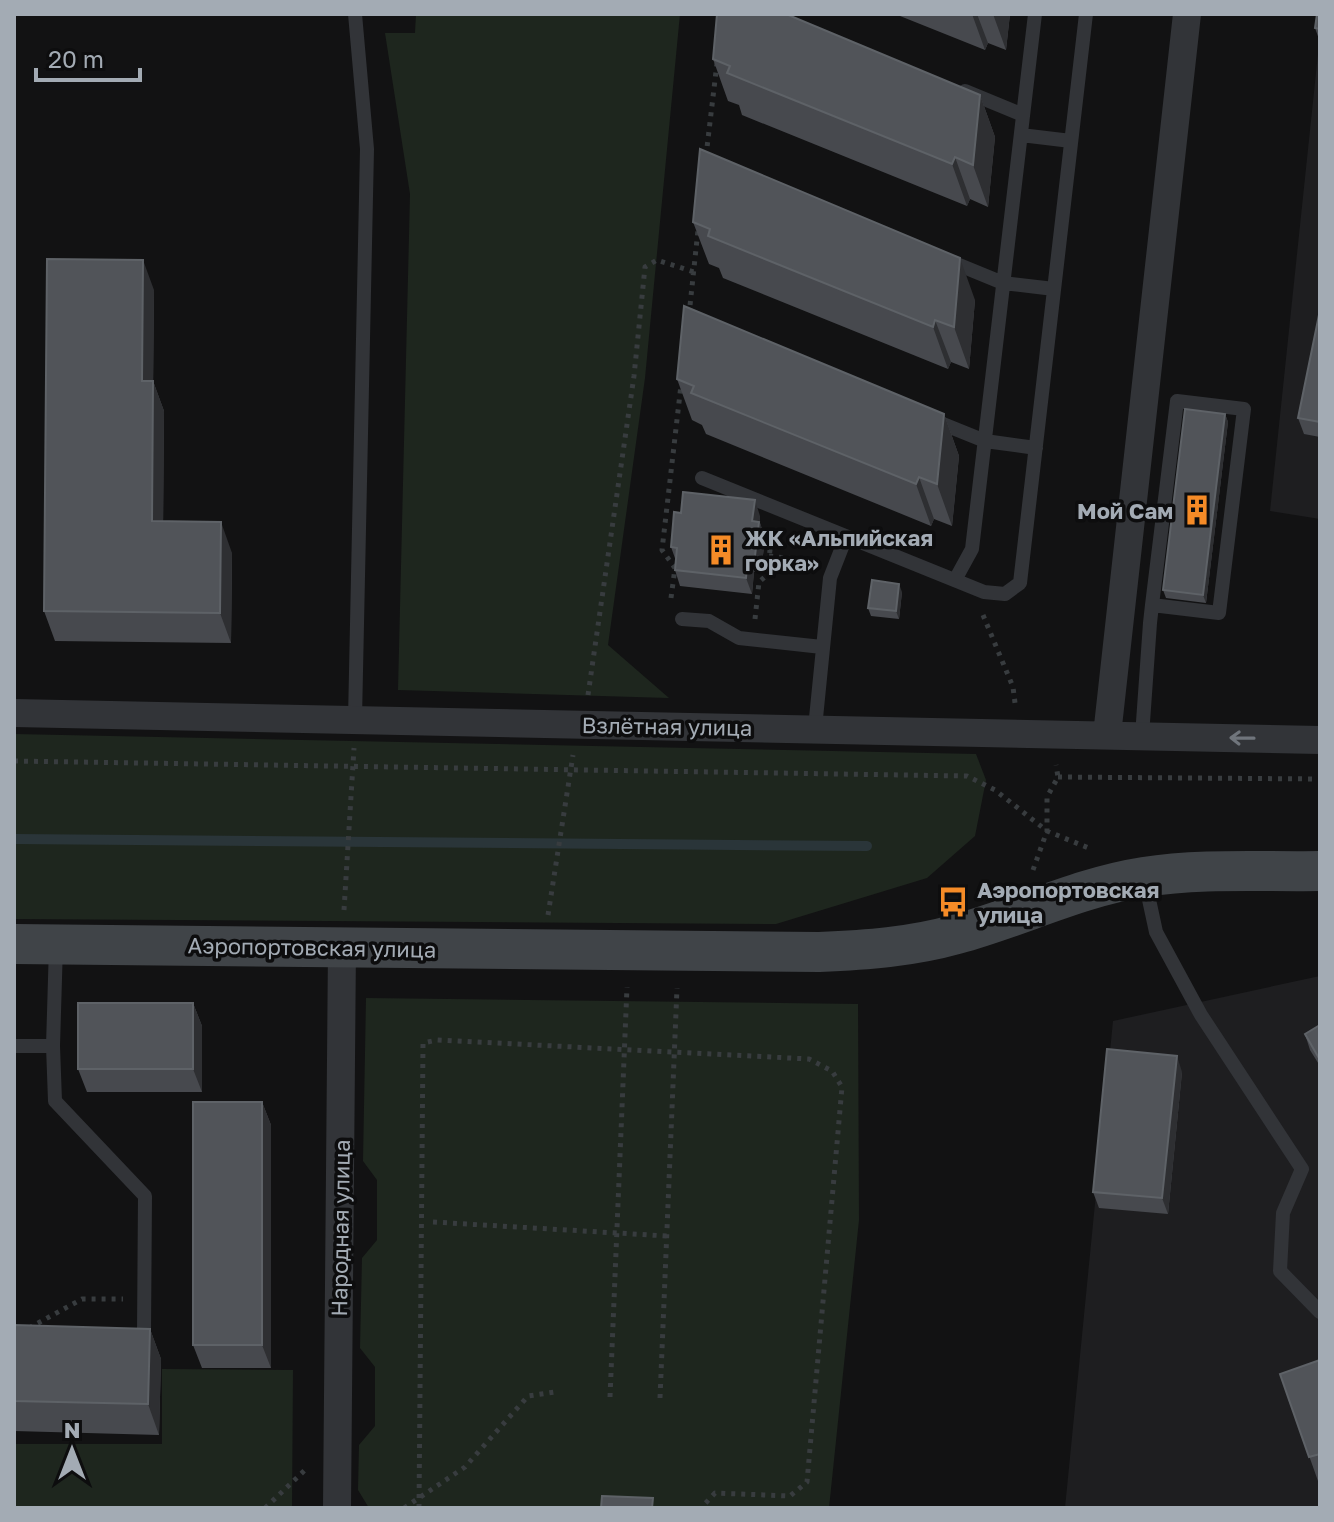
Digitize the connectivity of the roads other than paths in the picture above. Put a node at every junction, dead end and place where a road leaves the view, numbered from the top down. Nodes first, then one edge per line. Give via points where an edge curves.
1 (355, 14) edge
2 (1035, 14) edge
3 (1086, 14) edge
4 (1187, 14) edge
5 (951, 85) edge
6 (1023, 115) junction
7 (1021, 135) junction
8 (1071, 141) junction
9 (931, 254) edge
10 (1003, 283) junction
11 (1054, 289) junction
12 (913, 412) edge
13 (985, 441) junction
14 (1036, 448) junction
15 (702, 478) dead end
16 (846, 537) junction
17 (955, 580) junction
18 (1152, 605) junction
19 (682, 619) road end
20 (822, 647) junction
21 (14, 713) edge
22 (355, 719) junction
23 (815, 728) junction
24 (1107, 735) junction
25 (1142, 736) junction
26 (1320, 740) edge
27 (1320, 871) edge
28 (1144, 877) junction
29 (14, 944) edge
30 (56, 945) junction
31 (342, 947) junction
32 (14, 1046) edge
33 (53, 1046) junction
34 (1320, 1312) edge
35 (144, 1333) edge
36 (337, 1508) edge

1 - 22 lane via 367,149
2 - 6 lane
3 - 8 lane
4 - 24 street
5 - 6 lane
6 - 7 lane
7 - 8 lane
7 - 10 lane
8 - 11 lane
9 - 10 lane
10 - 11 lane
10 - 13 lane
11 - 14 lane
12 - 13 lane
13 - 14 lane
13 - 17 lane via 972,549
14 - 17 lane via 1020,583 1005,594
15 - 16 lane
16 - 17 lane
16 - 20 lane via 830,578
18 - 18 lane via 1219,613 1244,409 1177,401
18 - 25 lane
19 - 20 lane via 709,621 739,638
20 - 23 lane
21 - 22 street, Взлётная улица
22 - 23 street, Взлётная улица
23 - 24 street, Взлётная улица
24 - 25 street, Взлётная улица
26 -> 25 street, Взлётная улица
27 - 28 street, Аэропортовская улица
28 - 31 street, Аэропортовская улица via 1100,886 917,945 819,952
28 - 34 lane via 1156,932 1201,1015 1302,1169 1283,1213 1280,1271
29 - 30 street, Аэропортовская улица
30 - 31 street, Аэропортовская улица
30 - 33 lane
31 - 36 street, Народная улица
32 - 33 lane
33 - 35 lane via 55,1101 145,1196

